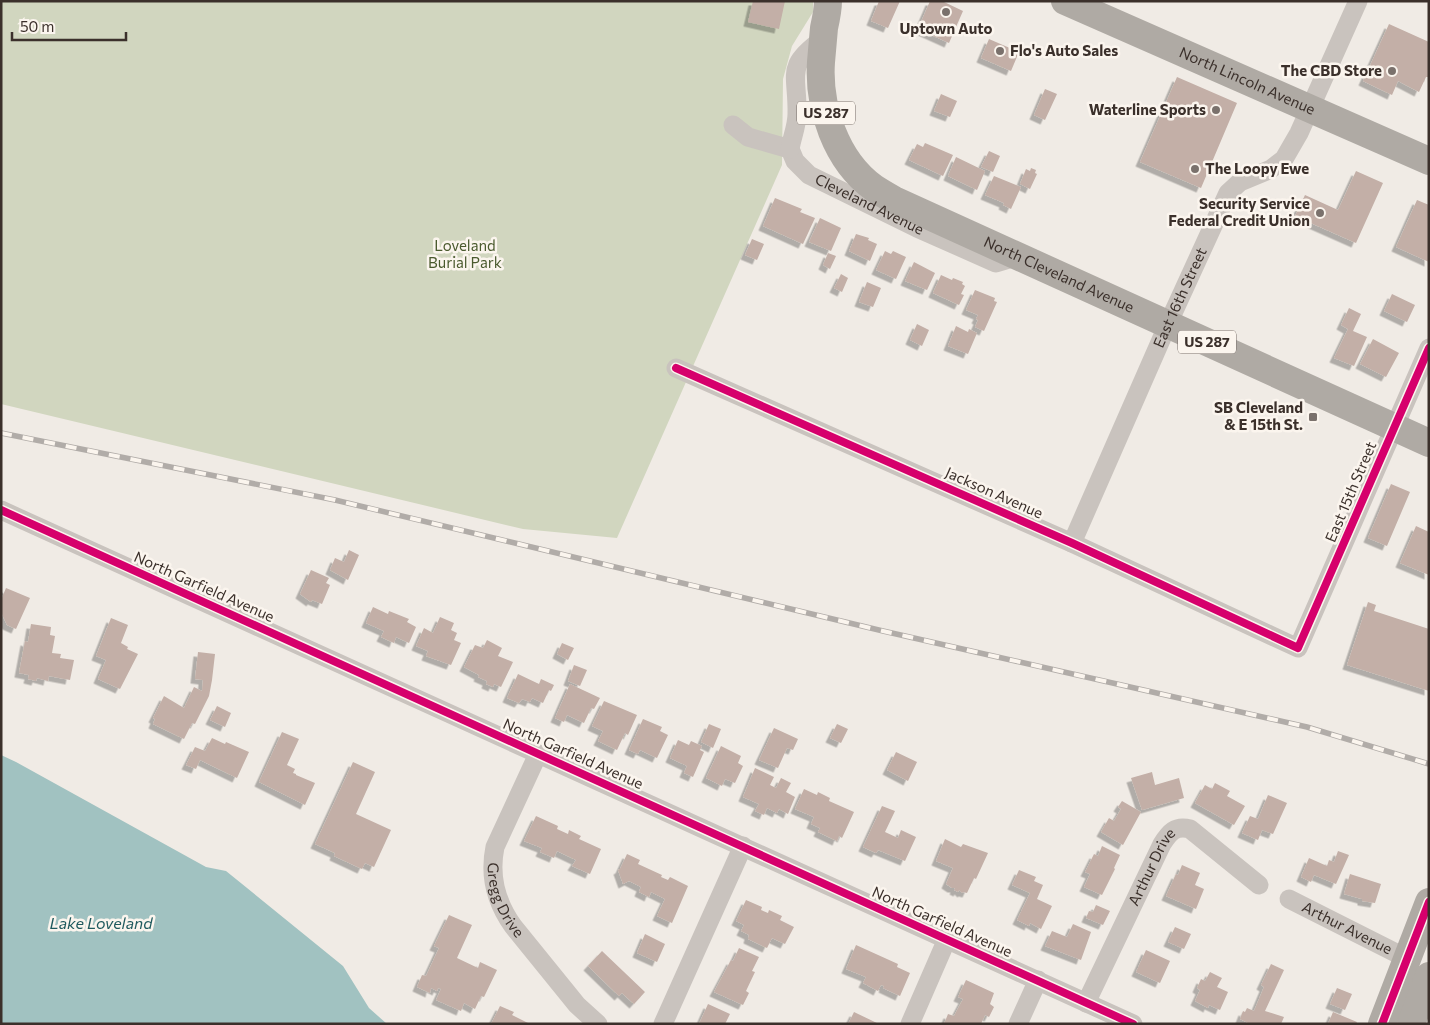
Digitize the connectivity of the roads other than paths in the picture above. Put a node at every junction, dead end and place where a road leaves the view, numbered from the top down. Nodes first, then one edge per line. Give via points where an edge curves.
1 (1065, 1) edge
2 (1358, 1) edge
3 (829, 3) edge
4 (823, 39) junction
5 (1310, 109) junction
6 (733, 125) dead end
7 (790, 149) junction
8 (1429, 160) edge
9 (1019, 256) junction
10 (1168, 324) junction
11 (1429, 348) edge
12 (676, 368) dead end
13 (1394, 427) junction
14 (1429, 443) edge
15 (1, 510) edge
16 (1072, 543) junction
17 (1298, 648) joint
18 (538, 754) junction
19 (743, 846) junction
20 (1259, 885) dead end
21 (1289, 899) dead end
22 (1429, 902) edge
23 (947, 939) junction
24 (1406, 958) junction
25 (1429, 976) edge
26 (1038, 980) junction
27 (1086, 1002) junction
28 (598, 1024) edge
29 (663, 1024) edge
30 (910, 1024) edge
31 (1018, 1024) edge
32 (1133, 1024) edge
33 (1382, 1024) edge
34 (1411, 1024) edge

1 - 5 highway, North Lincoln Avenue
2 - 5 street, East 16th Street
3 - 4 highway, North Cleveland Avenue / US 287
4 - 7 street via 806,52 798,64 794,80 797,116
4 - 9 highway, North Cleveland Avenue / US 287 via 820,83 827,119 843,153 861,176 873,188 894,200
5 - 8 highway, North Lincoln Avenue
5 - 10 street, East 16th Street via 1284,159 1271,169 1240,182 1228,193
6 - 7 street via 748,137
7 - 9 street, Cleveland Avenue via 809,175 917,228 996,263
9 - 10 highway, North Cleveland Avenue / US 287
10 - 13 highway, North Cleveland Avenue / US 287
10 - 16 street, East 16th Street
11 - 13 street, East 15th Street
12 - 16 street, Jackson Avenue
13 - 14 highway, North Cleveland Avenue / US 287
13 - 17 street, East 15th Street
15 - 18 street, North Garfield Avenue
16 - 17 street, Jackson Avenue
18 - 19 street, North Garfield Avenue
18 - 28 street, Gregg Drive via 495,847 492,861 497,898 509,920 577,1005
19 - 23 street, North Garfield Avenue
19 - 29 street
20 - 27 street, Arthur Drive via 1190,829 1182,827 1170,831
21 - 24 street, Arthur Avenue
22 - 24 highway
23 - 26 street, North Garfield Avenue
23 - 30 street
24 - 33 highway
25 - 34 highway
26 - 27 street, North Garfield Avenue
26 - 31 street
27 - 32 street, North Garfield Avenue

